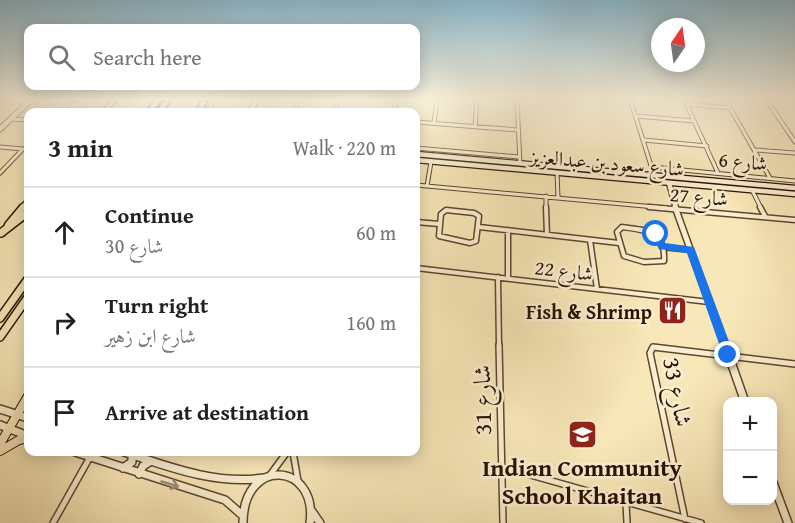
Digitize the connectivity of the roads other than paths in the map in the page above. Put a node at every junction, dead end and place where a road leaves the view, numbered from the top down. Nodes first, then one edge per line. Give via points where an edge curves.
1 (438, 123) edge
2 (475, 123) edge
3 (518, 123) edge
4 (638, 123) edge
5 (695, 123) edge
6 (739, 123) edge
7 (782, 123) edge
8 (475, 127) junction
9 (518, 130) junction
10 (644, 140) junction
11 (795, 142) edge
12 (707, 146) junction
13 (0, 147) edge
14 (420, 148) edge
15 (755, 150) junction
16 (795, 153) edge
17 (420, 155) edge
18 (519, 157) junction
19 (445, 160) junction
20 (420, 161) edge
21 (455, 161) junction
22 (431, 162) junction
23 (520, 164) junction
24 (651, 167) junction
25 (0, 173) edge
26 (557, 173) junction
27 (718, 173) junction
28 (654, 176) junction
29 (771, 178) junction
30 (795, 181) edge
31 (669, 183) junction
32 (420, 185) edge
33 (428, 186) junction
34 (795, 188) edge
35 (752, 190) junction
36 (795, 194) edge
37 (546, 196) junction
38 (558, 197) junction
39 (24, 206) edge
40 (676, 209) junction
41 (24, 215) edge
42 (766, 217) junction
43 (795, 220) edge
44 (420, 222) edge
45 (439, 224) junction
46 (479, 227) junction
47 (508, 230) junction
48 (0, 234) edge
49 (547, 235) junction
50 (590, 240) junction
51 (619, 243) junction
52 (662, 247) junction
53 (691, 250) junction
54 (420, 268) edge
55 (498, 277) junction
56 (508, 278) junction
57 (24, 285) edge
58 (597, 289) junction
59 (709, 302) junction
60 (24, 303) edge
61 (0, 318) edge
62 (0, 337) edge
63 (728, 355) junction
64 (795, 364) edge
65 (743, 397) edge
66 (24, 404) edge
67 (0, 409) edge
68 (18, 414) junction
69 (24, 416) edge
70 (0, 424) edge
71 (10, 428) junction
72 (24, 435) edge
73 (24, 438) edge
74 (0, 444) edge
75 (0, 451) edge
76 (87, 456) edge
77 (129, 456) edge
78 (137, 456) edge
79 (284, 456) edge
80 (294, 456) edge
81 (90, 457) junction
82 (151, 461) junction
83 (502, 467) junction
84 (122, 468) junction
85 (139, 474) junction
86 (267, 477) junction
87 (298, 481) junction
88 (777, 493) edge
89 (626, 503) junction
90 (311, 510) junction
91 (242, 514) junction
92 (685, 519) junction
93 (53, 523) edge
94 (243, 523) edge
95 (310, 523) edge
96 (320, 523) edge
97 (503, 523) edge
98 (627, 523) edge
99 (700, 523) edge
100 (788, 523) edge

1 - 8 street
2 - 8 street
3 - 9 street
4 - 10 street
5 - 12 street
6 - 15 street
7 - 11 street
8 - 9 street
9 - 18 street
10 - 12 street
10 - 24 street
12 - 27 street
13 - 25 street via 23,149
14 - 18 street
15 - 16 street
15 - 29 street
17 - 19 main road, شارع سعود بن عبدالعزيز
18 - 23 street
19 - 21 main road, شارع سعود بن عبدالعزيز
19 - 22 main road, شارع سعود بن عبدالعزيز
20 - 22 main road, شارع سعود بن عبدالعزيز
21 - 23 main road, شارع سعود بن عبدالعزيز
21 - 26 main road, شارع سعود بن عبدالعزيز
22 - 33 street
23 - 28 main road, شارع سعود بن عبدالعزيز
24 - 27 street, شارع 6
24 - 28 street
26 - 31 main road, شارع سعود بن عبدالعزيز
26 - 38 street
27 - 29 street, شارع 6
28 - 34 main road, شارع سعود بن عبدالعزيز
29 - 30 street, شارع 6
31 - 35 main road, شارع سعود بن عبدالعزيز
31 - 40 main road
32 - 33 street, شارع 27
33 - 37 street, شارع 27
35 - 36 main road, شارع سعود بن عبدالعزيز
35 - 42 street, شارع 27
37 - 38 street, شارع 27
37 - 49 street
38 - 40 street, شارع 27
39 - 48 main road
40 - 42 street, شارع 27
40 - 53 main road
41 - 48 highway
42 - 43 street, شارع 27
44 - 45 street
45 - 46 street via 441,214 450,210 477,214
45 - 46 street via 441,238 470,243 478,238
46 - 47 street
47 - 49 street
47 - 56 street
49 - 50 street
50 - 51 street
50 - 58 street
51 - 52 street via 617,231 631,228 652,231
51 - 52 street via 621,253 628,258 657,263 665,258
52 - 53 street
53 - 59 main road
54 - 55 street, شارع 22
55 - 56 street, شارع 22
55 - 83 street, شارع 31
56 - 58 street, شارع 22
57 - 61 highway
58 - 59 street, شارع 22
59 - 63 main road
60 - 62 highway
63 - 64 street
63 - 65 main road
63 - 92 street, شارع 33 via 663,347 653,347 650,353
66 - 68 main road
67 - 68 main road
68 - 69 main road
68 - 71 main road
70 - 71 street
71 - 72 street
71 - 74 main road
73 - 75 main road
76 - 81 main road
77 - 84 main road via 132,462
78 - 82 main road
79 - 86 street
80 - 87 street
81 - 84 main road
81 - 93 street
82 - 85 main road
82 - 86 main road via 234,481
83 - 89 street
83 - 97 street, شارع 31
84 - 85 main road
85 -> 91 main road via 225,500
86 - 87 street via 281,474
86 - 91 street via 247,495
87 - 90 street
88 - 100 main road
89 - 92 street
89 - 98 street
90 - 95 street
90 - 96 main road
91 - 94 street
92 - 99 street

